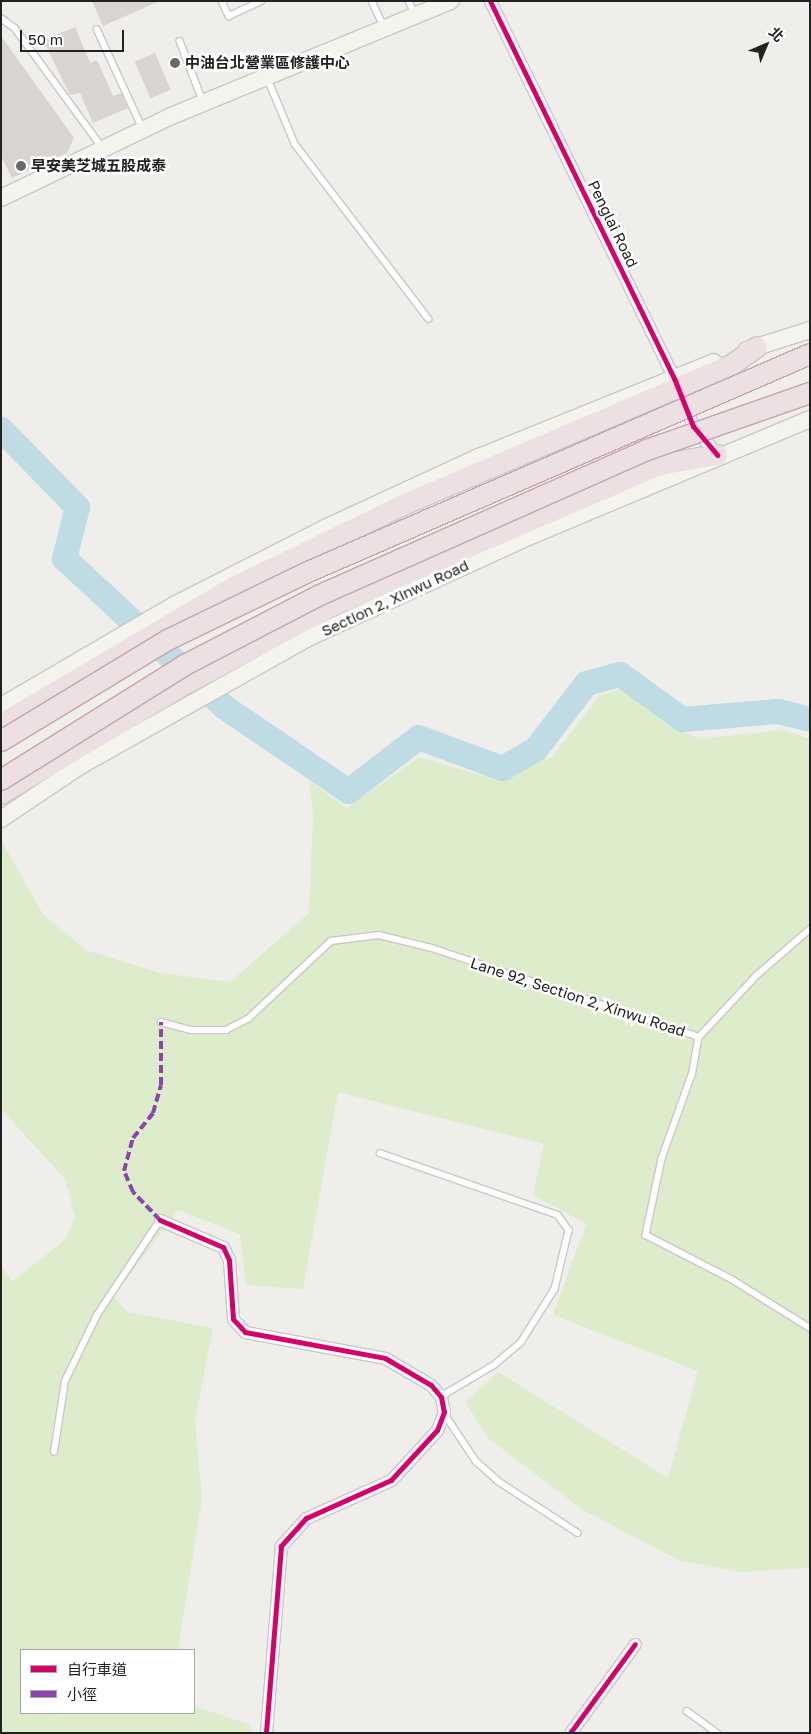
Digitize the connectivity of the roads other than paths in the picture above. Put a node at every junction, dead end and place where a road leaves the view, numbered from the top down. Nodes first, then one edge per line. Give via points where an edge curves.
1 (222, 1) edge
2 (260, 1) edge
3 (372, 1) edge
4 (451, 1) edge
5 (490, 1) edge
6 (412, 8) edge
7 (1, 18) edge
8 (97, 29) dead end
9 (385, 29) junction
10 (180, 41) dead end
11 (268, 77) junction
12 (204, 103) junction
13 (143, 129) junction
14 (102, 147) junction
15 (1, 198) edge
16 (429, 318) dead end
17 (810, 330) edge
18 (757, 347) joint
19 (810, 354) edge
20 (676, 382) junction
21 (810, 393) edge
22 (810, 419) edge
23 (718, 455) junction
24 (1, 706) edge
25 (1, 724) edge
26 (1, 741) edge
27 (1, 780) edge
28 (1, 794) edge
29 (1, 819) edge
30 (810, 929) edge
31 (161, 1022) dead end
32 (699, 1037) junction
33 (380, 1153) dead end
34 (160, 1220) joint
35 (810, 1328) edge
36 (441, 1397) junction
37 (444, 1412) junction
38 (54, 1452) dead end
39 (578, 1533) dead end
40 (635, 1644) dead end
41 (687, 1711) dead end
42 (266, 1733) edge
43 (570, 1733) edge
44 (717, 1733) edge

1 - 2 lane via 229,16
3 - 9 lane
4 - 6 main road
5 - 20 street, Penglai Road
6 - 9 main road
7 - 14 lane via 15,28
8 - 13 lane
9 - 11 main road
10 - 12 lane
11 - 12 main road
11 - 16 lane via 295,144
12 - 13 main road
13 - 14 main road
14 - 15 main road
17 - 18 main road
18 - 20 highway via 733,364
19 - 26 highway, bridge via 308,572 168,640
20 - 23 street, Penglai Road via 693,426
20 - 24 main road via 480,457 326,528 174,605
20 - 25 highway via 402,506 234,587
21 - 27 highway, bridge via 641,453 320,595 185,665
22 - 23 main road, Section 2, Xinwu Road
23 - 28 highway via 660,465 332,606 234,657
23 - 29 main road, Section 2, Xinwu Road via 310,637 80,766
30 - 32 lane via 756,976
31 - 32 lane, Lane 92, Section 2, Xinwu Road via 191,1030 226,1030 248,1019 331,941 379,935 432,948
32 - 35 lane, Lane 92, Section 2, Xinwu Road via 692,1075 662,1159 646,1235 733,1280
33 - 36 lane via 558,1215 569,1230 555,1289 520,1343 494,1365
34 - 36 street via 223,1247 229,1260 232,1319 245,1332 385,1358 431,1385
34 - 38 lane via 97,1315 65,1381
36 - 37 street
37 - 39 lane via 476,1461 498,1482
37 - 42 street via 416,1457 391,1480 306,1518 281,1546
40 - 43 street
41 - 44 lane

